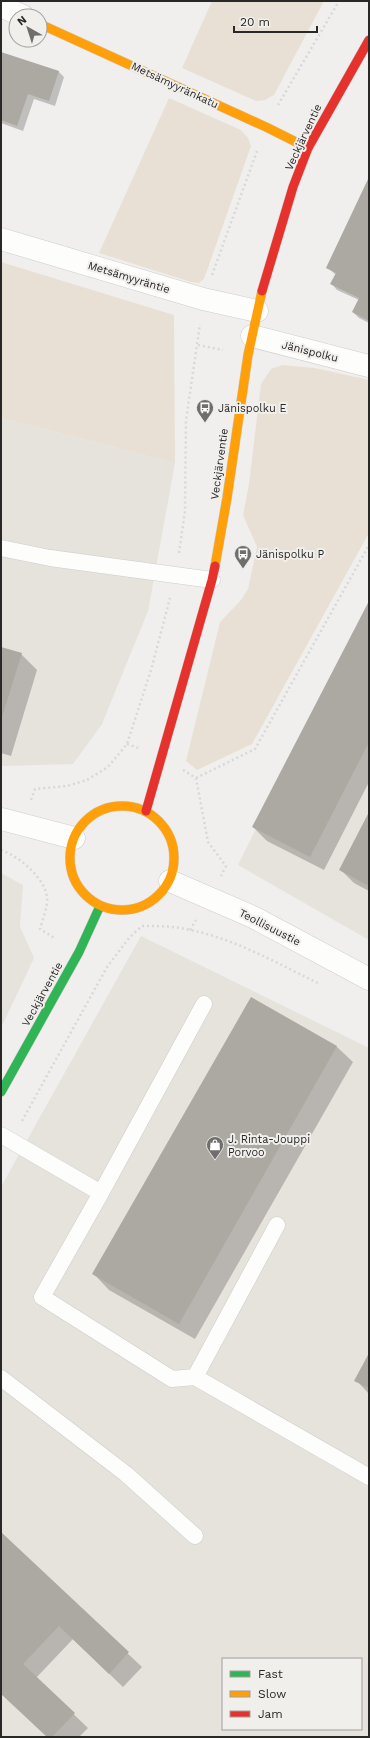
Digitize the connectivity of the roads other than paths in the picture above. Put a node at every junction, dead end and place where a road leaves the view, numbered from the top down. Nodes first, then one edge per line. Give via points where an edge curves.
1 (48, 28) edge
2 (369, 40) edge
3 (308, 148) junction
4 (1, 239) edge
5 (257, 311) junction
6 (252, 336) junction
7 (369, 366) edge
8 (1, 548) edge
9 (212, 580) junction
10 (146, 811) junction
11 (1, 819) edge
12 (74, 838) junction
13 (170, 881) junction
14 (100, 906) junction
15 (369, 980) edge
16 (204, 1004) dead end
17 (1, 1092) edge
18 (6, 1137) edge
19 (101, 1193) junction
20 (277, 1225) dead end
21 (195, 1377) junction
22 (1, 1378) edge
23 (369, 1477) edge
24 (195, 1536) dead end

1 - 3 street, Metsämyyränkatu
2 - 3 street, Veckjärventie
3 - 5 street, Veckjärventie via 280,228
4 - 5 street, Metsämyyräntie via 203,299
5 - 6 street, Veckjärventie
6 - 7 street, Jänispolku
6 - 9 street, Veckjärventie
8 - 9 lane via 50,558
9 - 10 street, Veckjärventie
10 - 12 street via 125,806 104,809 86,820
10 - 13 street via 162,824 172,841 175,861
11 - 12 street
12 - 14 street via 70,857 74,877 84,894
13 - 14 street via 157,897 140,907 120,910
13 - 15 street, Teollisuustie via 252,917
14 - 17 street, Veckjärventie via 79,952
16 - 19 lane
18 - 19 lane
19 - 21 lane via 42,1297 172,1379
20 - 21 lane
21 - 23 lane
22 - 24 lane via 126,1474

